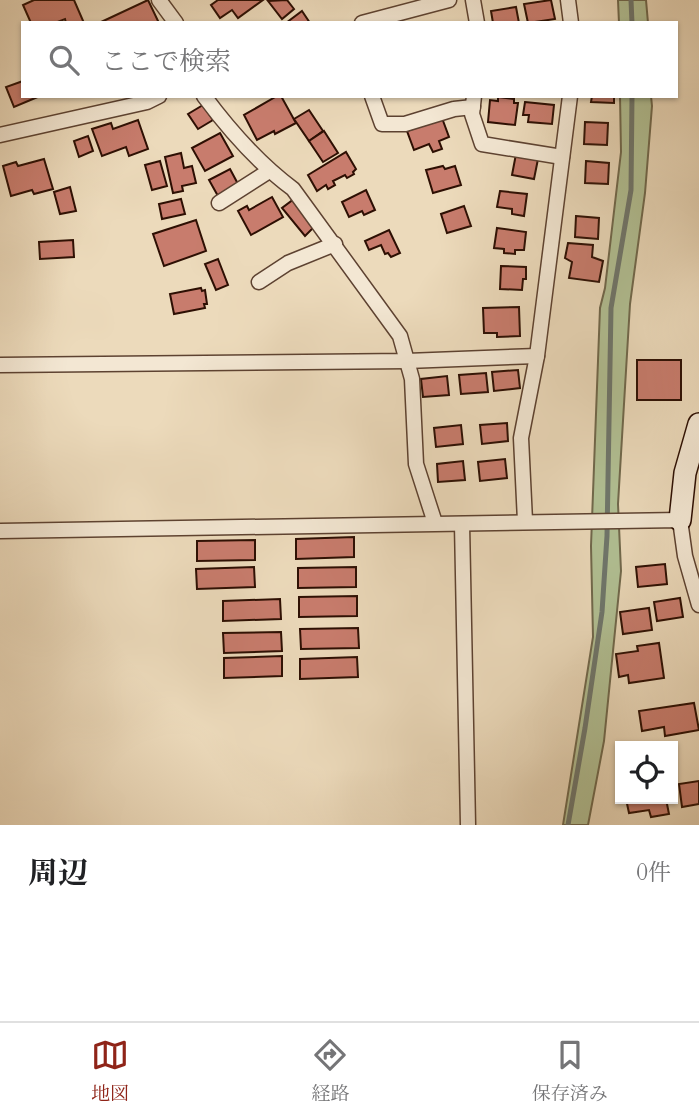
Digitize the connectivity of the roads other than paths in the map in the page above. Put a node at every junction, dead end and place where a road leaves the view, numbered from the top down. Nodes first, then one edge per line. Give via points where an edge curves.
1 (159, 0) edge
2 (449, 0) edge
3 (474, 0) edge
4 (568, 0) edge
5 (175, 21) edge
6 (370, 21) edge
7 (478, 21) edge
8 (571, 21) edge
9 (156, 98) edge
10 (206, 98) edge
11 (373, 98) edge
12 (570, 98) edge
13 (473, 101) edge
14 (0, 135) edge
15 (562, 157) junction
16 (269, 171) junction
17 (219, 203) dead end
18 (335, 244) junction
19 (259, 282) dead end
20 (537, 356) junction
21 (407, 361) junction
22 (0, 365) edge
23 (699, 424) edge
24 (692, 470) edge
25 (680, 520) junction
26 (525, 521) junction
27 (435, 523) junction
28 (462, 524) junction
29 (0, 531) edge
30 (699, 605) edge
31 (468, 825) edge

1 - 5 street
2 - 6 street
3 - 7 street
4 - 8 street
9 - 14 street
10 - 16 street
11 - 13 street via 382,124 405,124
12 - 15 street
13 - 15 street via 472,114 482,144
15 - 20 street
16 - 17 street
16 - 18 street via 293,189
18 - 19 street via 288,263
18 - 21 street via 400,336
20 - 21 street
20 - 26 street via 522,438
21 - 22 street
21 - 27 street via 416,464
23 - 24 street
24 - 25 street
25 - 26 street
25 - 30 street
26 - 28 street
27 - 28 street
27 - 29 street
28 - 31 street

